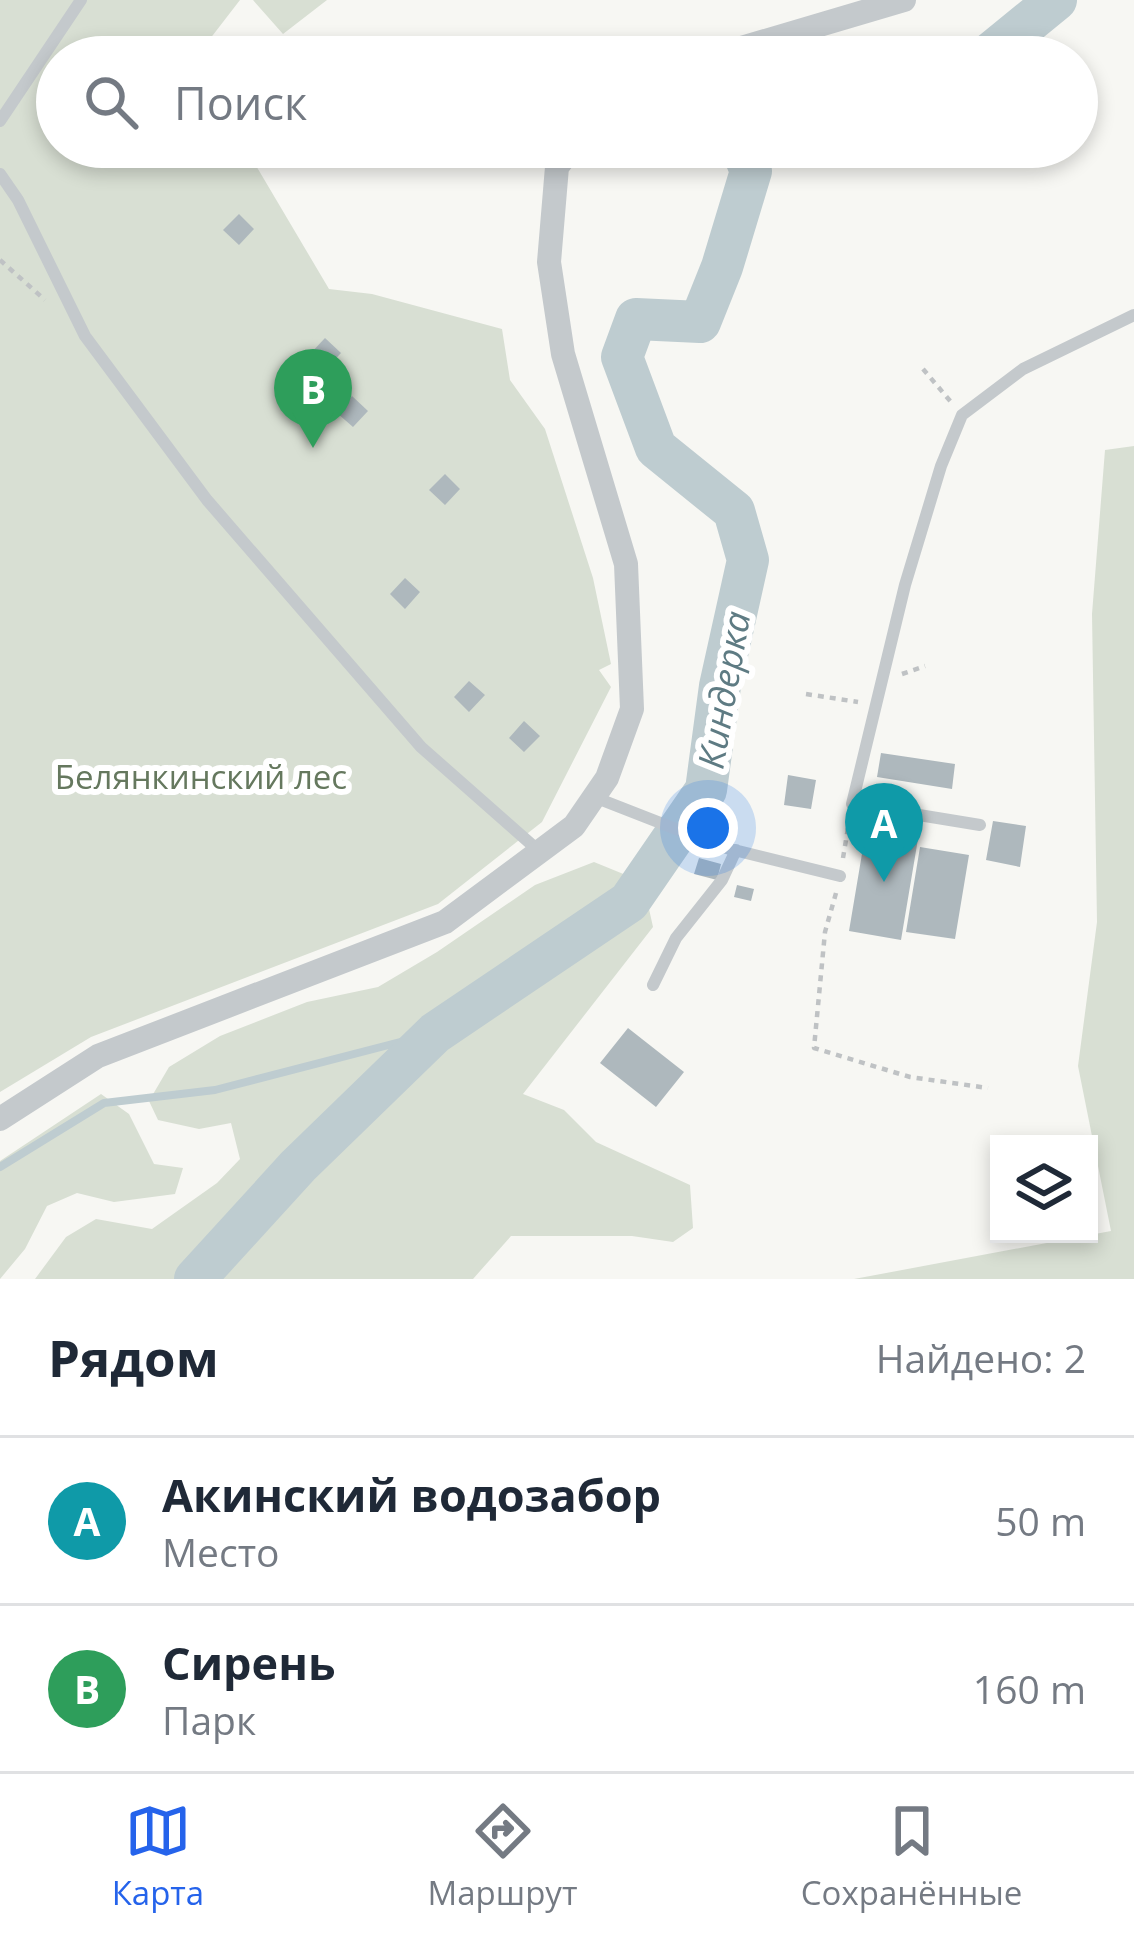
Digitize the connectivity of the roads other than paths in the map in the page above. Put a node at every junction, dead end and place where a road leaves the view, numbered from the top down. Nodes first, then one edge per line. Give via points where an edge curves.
1 (80, 0) edge
2 (904, 0) edge
3 (56, 36) edge
4 (782, 36) edge
5 (36, 67) edge
6 (0, 122) edge
7 (557, 168) edge
8 (0, 174) edge
9 (1134, 315) edge
10 (594, 797) junction
11 (980, 825) dead end
12 (736, 850) junction
13 (541, 853) junction
14 (840, 876) road end
15 (653, 986) dead end
16 (0, 1120) edge

1 - 3 lane
2 - 4 street
5 - 6 lane
7 - 10 street via 549,262 563,354 626,564 632,709
8 - 13 lane via 86,336 207,500 421,748
9 - 11 lane via 1023,369 962,415 941,466 852,804
10 - 12 lane
10 - 13 street
12 - 14 lane
12 - 15 lane
13 - 16 street via 445,922 98,1056

